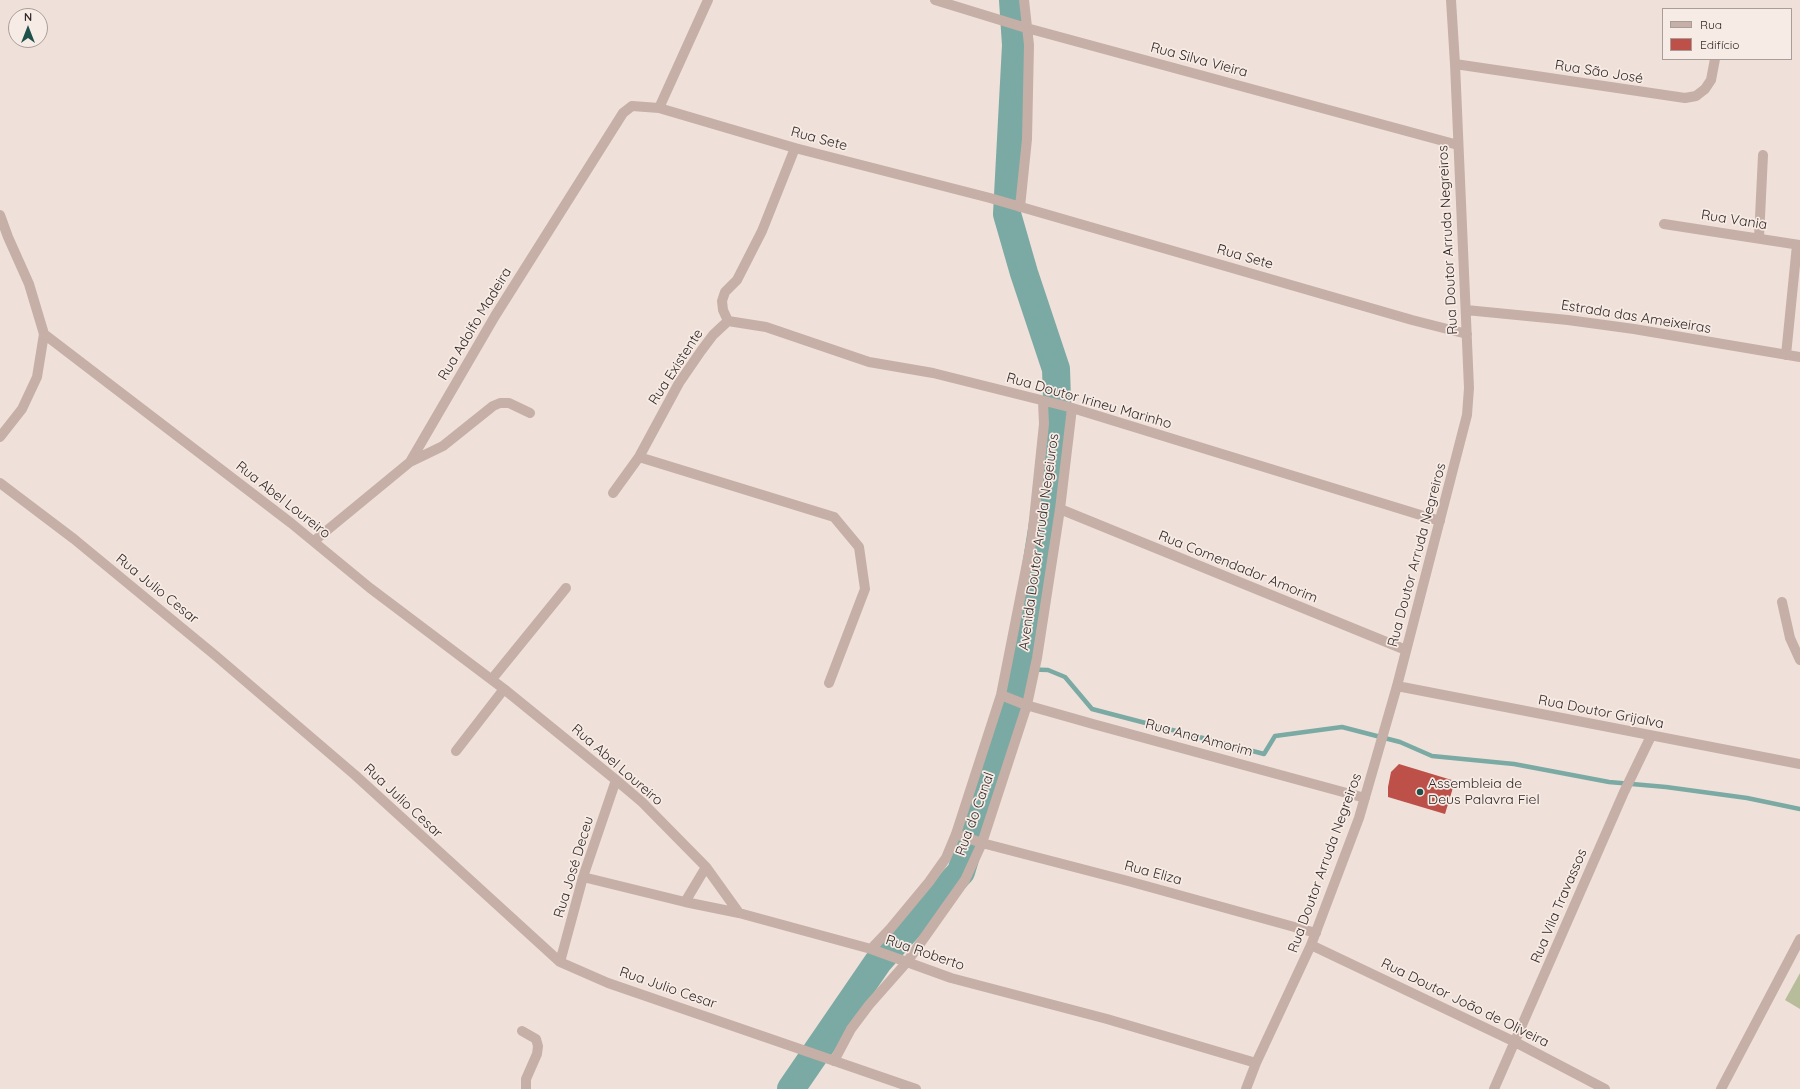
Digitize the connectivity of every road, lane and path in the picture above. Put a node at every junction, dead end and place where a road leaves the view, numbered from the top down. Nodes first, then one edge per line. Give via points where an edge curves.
1 (708, 0) edge
2 (934, 0) edge
3 (1024, 0) edge
4 (1451, 0) edge
5 (1025, 28) junction
6 (1715, 60) edge
7 (1456, 64) junction
8 (641, 106) joint
9 (659, 108) junction
10 (1458, 145) junction
11 (795, 148) junction
12 (1763, 155) dead end
13 (1018, 206) junction
14 (0, 215) edge
15 (1664, 224) dead end
16 (1759, 238) junction
17 (4, 239) edge
18 (1798, 245) edge
19 (1466, 310) junction
20 (728, 322) junction
21 (44, 334) junction
22 (1467, 334) junction
23 (1786, 355) junction
24 (1800, 357) edge
25 (1044, 401) junction
26 (1071, 408) junction
27 (530, 413) dead end
28 (0, 437) edge
29 (639, 457) junction
30 (410, 462) junction
31 (0, 483) edge
32 (613, 493) dead end
33 (1060, 509) junction
34 (1440, 520) junction
35 (314, 541) junction
36 (566, 588) dead end
37 (1782, 602) dead end
38 (1406, 650) junction
39 (1800, 660) edge
40 (492, 679) junction
41 (1032, 680) joint
42 (829, 683) dead end
43 (1397, 686) junction
44 (504, 689) junction
45 (1002, 696) junction
46 (1027, 705) junction
47 (1651, 736) junction
48 (456, 751) dead end
49 (1800, 764) edge
50 (616, 780) junction
51 (1365, 798) junction
52 (959, 835) junction
53 (981, 843) junction
54 (706, 867) junction
55 (584, 876) junction
56 (685, 902) junction
57 (739, 913) junction
58 (1316, 933) junction
59 (1800, 939) edge
60 (1311, 945) junction
61 (875, 950) junction
62 (560, 962) junction
63 (905, 962) junction
64 (522, 1031) dead end
65 (1515, 1042) junction
66 (832, 1060) junction
67 (1256, 1063) junction
68 (526, 1089) edge
69 (916, 1089) edge
70 (1246, 1089) edge
71 (1494, 1089) edge
72 (1605, 1089) edge
73 (1721, 1089) edge

1 - 9 street
2 - 5 street, Rua Silva Vieira
3 - 5 street
4 - 7 street, Rua Doutor Arruda Negreiros
5 - 10 street, Rua Silva Vieira
5 - 13 street via 1028,45 1027,139
6 - 7 street, Rua São José via 1711,80 1705,89 1696,96 1685,98
7 - 10 street, Rua Doutor Arruda Negreiros
8 - 9 street, Rua Sete
8 - 30 street, Rua Adolfo Madeira via 632,106 623,113 495,316
9 - 11 street, Rua Sete
10 - 19 street, Rua Doutor Arruda Negreiros
11 - 13 street, Rua Sete
11 - 20 street via 762,232 737,280 724,292 723,310
12 - 16 street
13 - 22 street, Rua Sete
14 - 17 street
15 - 16 street, Rua Vania
16 - 18 street, Rua Vania
17 - 21 street via 29,284
18 - 23 street
19 - 22 street, Rua Doutor Arruda Negreiros
19 - 23 street, Estrada das Ameixeiras via 1634,329
20 - 25 street, Rua Doutor Irineu Marinho via 766,327 869,362 933,373
20 - 29 street, Rua Existente via 713,335 696,357
21 - 28 street via 37,377 22,409
21 - 35 street, Rua Abel Loureiro
22 - 34 street, Rua Doutor Arruda Negreiros via 1467,415
23 - 24 street, Estrada das Ameixeiras
25 - 26 street, Rua Doutor Irineu Marinho
25 - 45 street, Avenida Doutor Arruda Negeiuros via 1044,424 1032,538
26 - 33 street, Avenida Doutor Arruda Negeiuros
26 - 34 street, Rua Doutor Irineu Marinho
27 - 30 street via 509,403 500,403 443,446
29 - 32 street, Rua Existente
29 - 42 street via 834,517 859,547 865,589
30 - 35 street, Rua Adolfo Madeira
31 - 62 street, Rua Julio Cesar via 74,539 216,656 355,775
33 - 38 street, Rua Comendador Amorim
33 - 41 street, Avenida Doutor Arruda Negeiuros
34 - 38 street, Rua Doutor Arruda Negreiros
35 - 40 street, Rua Abel Loureiro via 370,588
36 - 40 street
37 - 39 street via 1790,638
38 - 43 street, Rua Doutor Arruda Negreiros
40 - 44 street, Rua Abel Loureiro
41 - 46 street, Rua do Canal
43 - 47 street, Rua Doutor Grijalva
43 - 51 street, Rua Doutor Arruda Negreiros
44 - 48 street
44 - 50 street, Rua Abel Loureiro
45 - 46 street, Rua Ana Amorim
45 - 52 street, Avenida Doutor Arruda Negeiuros
46 - 51 street, Rua Ana Amorim
46 - 53 street, Rua do Canal
47 - 49 street, Rua Doutor Grijalva
47 - 65 street, Rua Vila Travassos via 1634,769
50 - 54 street, Rua Abel Loureiro via 642,802
50 - 55 street, Rua José Deceu
51 - 58 street, Rua Doutor Arruda Negreiros
52 - 53 street, Rua Eliza
52 - 61 street, Avenida Doutor Arruda Negeiuros via 929,882
53 - 58 street, Rua Eliza
53 - 63 street, Rua do Canal via 965,880
54 - 56 street
54 - 57 street, Rua Abel Loureiro
55 - 56 street, Rua Roberto
55 - 62 street, Rua José Deceu
56 - 57 street, Rua Roberto
57 - 61 street, Rua Roberto
58 - 60 street, Rua Doutor Arruda Negreiros
59 - 73 street
60 - 65 street, Rua Doutor João de Oliveira
60 - 67 street, Rua Doutor Arruda Negreiros
61 - 63 street, Rua Roberto
62 - 66 street, Rua Julio Cesar via 608,983
63 - 66 street, Rua do Canal via 851,1029
63 - 67 street, Rua Roberto via 951,978 1107,1019
64 - 68 street via 536,1039 538,1046 526,1080
65 - 71 street, Rua Vila Travassos
65 - 72 street, Rua Doutor João de Oliveira
66 - 69 street, Rua Julio Cesar
67 - 70 street, Rua Doutor Arruda Negreiros

